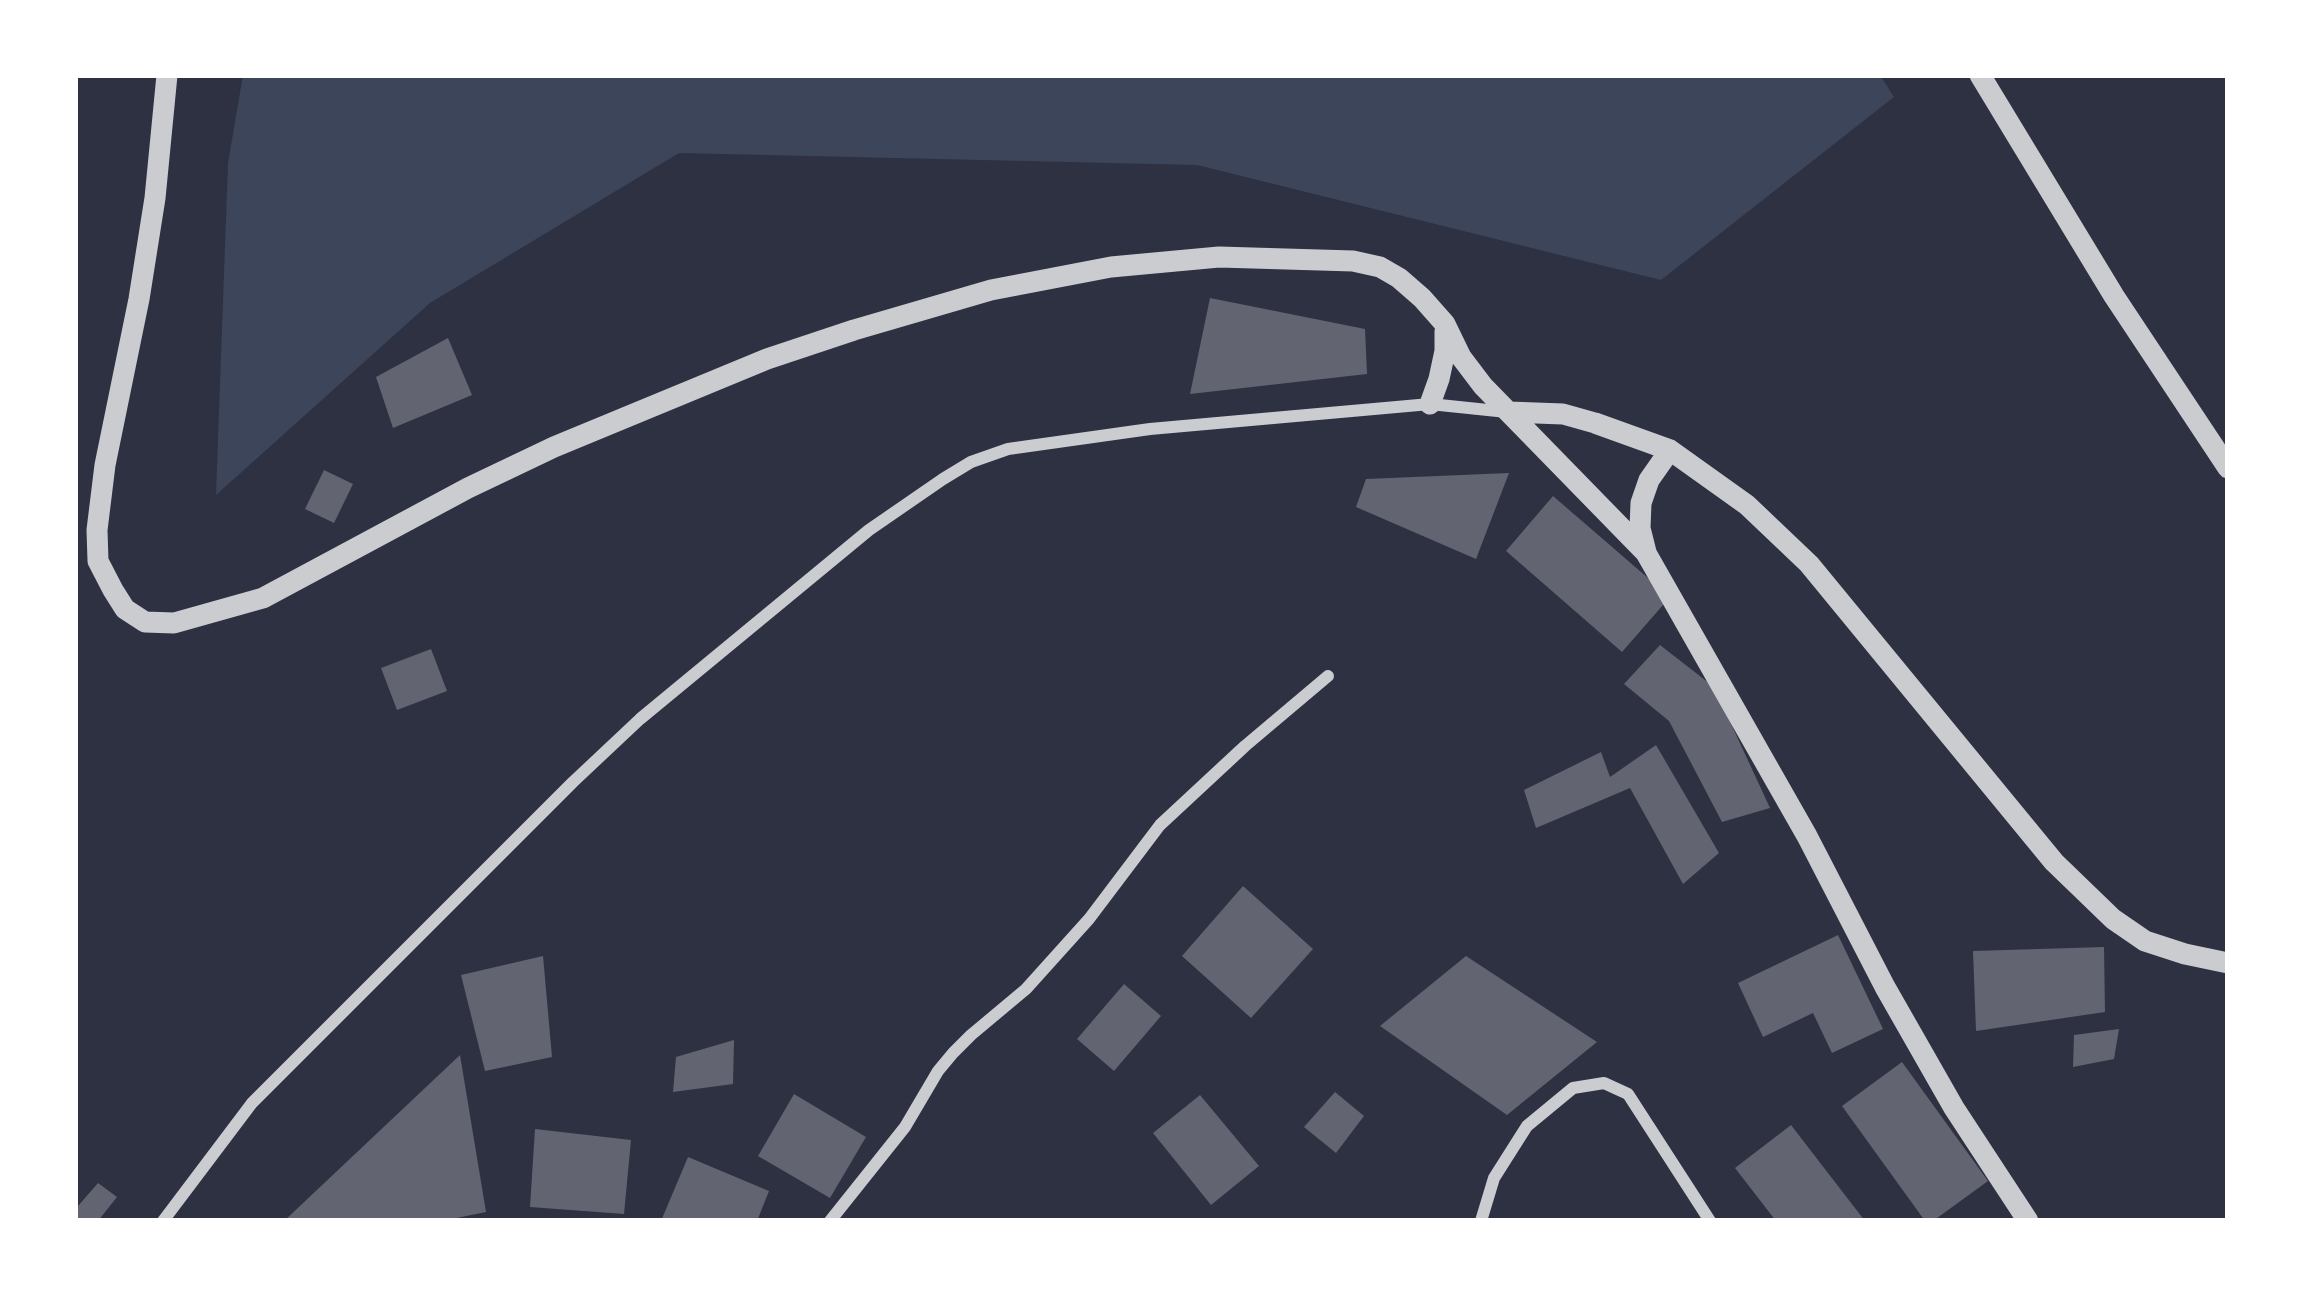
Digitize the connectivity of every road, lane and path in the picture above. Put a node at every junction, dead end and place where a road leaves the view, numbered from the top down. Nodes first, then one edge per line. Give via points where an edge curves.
1 (167, 75) edge
2 (1980, 75) edge
3 (1445, 324) junction
4 (1430, 404) junction
5 (1509, 412) junction
6 (1670, 450) junction
7 (2228, 468) edge
8 (1646, 553) junction
9 (1328, 676) dead end
10 (2228, 963) edge
11 (163, 1221) edge
12 (830, 1221) edge
13 (1481, 1221) edge
14 (1710, 1221) edge
15 (2028, 1221) edge

1 - 3 street via 140,299 97,530 98,561 113,590 146,622 262,598 554,447 767,359 991,290 1175,259 1352,261 1400,278
2 - 7 street
3 - 4 street
3 - 5 street via 1461,357
4 - 5 street
4 - 11 street via 1036,444 943,478 869,530 573,782 252,1103
5 - 6 street via 1563,414
5 - 8 street
6 - 8 street via 1641,503
6 - 10 street via 1747,505 1809,564 2054,862 2113,919 2145,940
8 - 15 street via 1954,1108
9 - 12 street via 1160,825 1089,920 938,1071
13 - 14 street via 1494,1178 1528,1126 1573,1088 1604,1083 1628,1094

